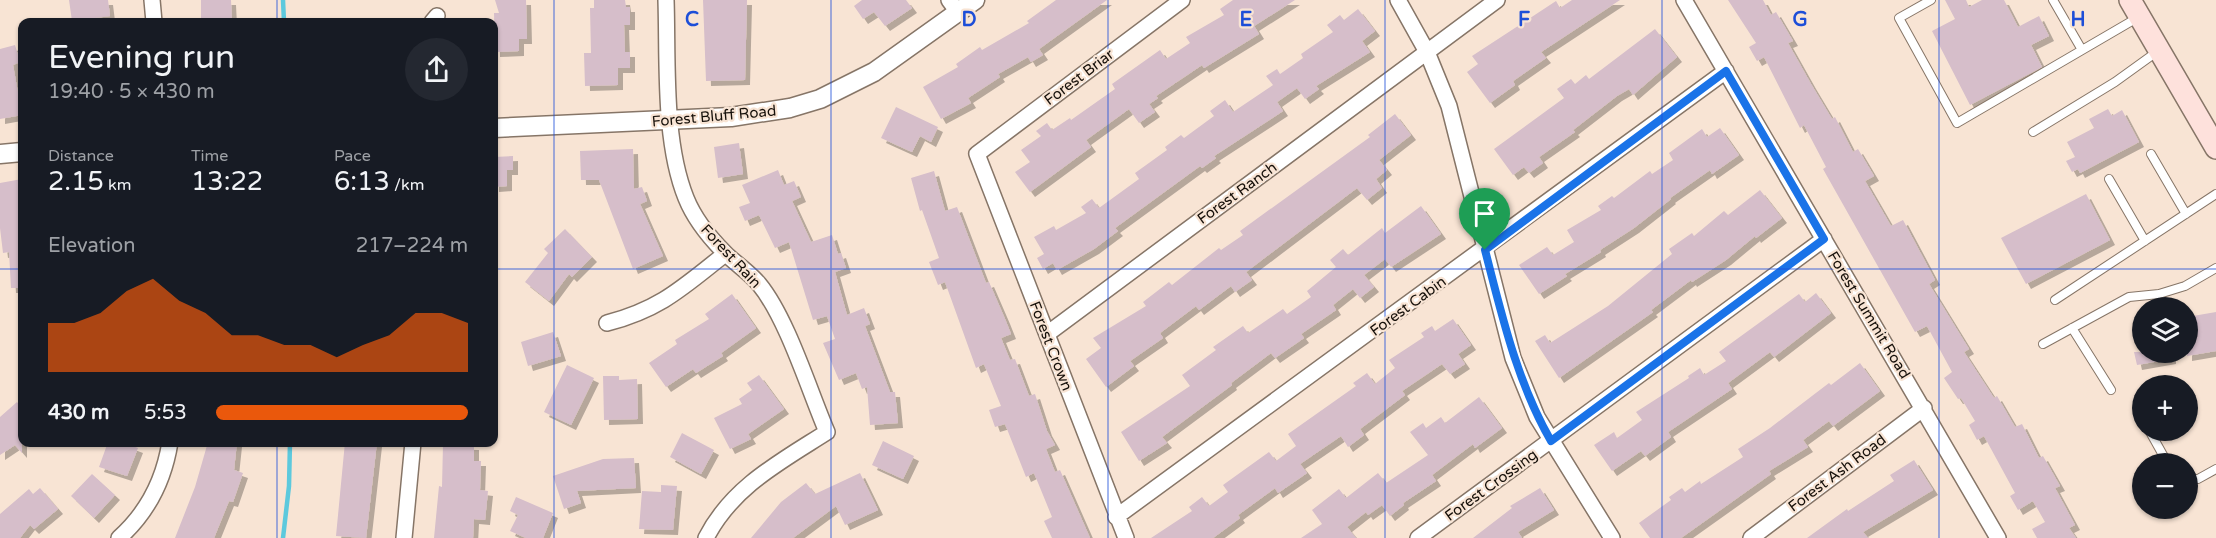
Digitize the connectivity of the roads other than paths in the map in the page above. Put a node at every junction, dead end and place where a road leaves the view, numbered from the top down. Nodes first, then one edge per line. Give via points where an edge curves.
1 (152, 0) edge
2 (666, 0) edge
3 (975, 0) edge
4 (1182, 0) edge
5 (1398, 0) edge
6 (1497, 0) edge
7 (1684, 0) edge
8 (1931, 0) edge
9 (2053, 0) edge
10 (954, 6) edge
11 (2134, 8) edge
12 (154, 18) edge
13 (2082, 50) junction
14 (2159, 50) junction
15 (1427, 52) junction
16 (1726, 71) junction
17 (671, 120) junction
18 (498, 128) edge
19 (2033, 132) dead end
20 (2216, 148) edge
21 (18, 152) edge
22 (0, 154) edge
23 (977, 154) joint
24 (2151, 154) dead end
25 (2109, 179) dead end
26 (2216, 194) edge
27 (2186, 214) junction
28 (1824, 239) junction
29 (2145, 241) junction
30 (1485, 250) junction
31 (725, 254) junction
32 (2216, 268) edge
33 (2055, 300) dead end
34 (607, 323) dead end
35 (2072, 328) junction
36 (1047, 334) junction
37 (2043, 344) dead end
38 (2111, 390) dead end
39 (1924, 408) junction
40 (1551, 441) junction
41 (169, 447) edge
42 (413, 447) edge
43 (2216, 469) edge
44 (2198, 479) edge
45 (1116, 517) junction
46 (119, 538) edge
47 (404, 538) edge
48 (706, 538) edge
49 (1125, 538) edge
50 (1418, 538) edge
51 (1612, 538) edge
52 (1750, 538) edge
53 (1998, 538) edge

1 - 12 street
2 - 17 street, Forest Rain
3 - 10 street, Forest Bluff Road
4 - 23 street, Forest Briar
5 - 15 street
6 - 15 street, Forest Ranch
7 - 16 street, Forest Summit Road
8 - 13 lane via 1899,18 1957,123
9 - 13 lane
10 - 17 street, Forest Bluff Road via 874,72 820,99 761,115
11 - 13 lane
11 - 14 main road
14 - 19 lane
14 - 20 main road
15 - 30 street via 1449,106
15 - 36 street, Forest Ranch
16 - 28 street, Forest Summit Road
16 - 30 street, Forest Cabin
17 - 18 street, Forest Bluff Road
17 - 31 street, Forest Rain via 686,199 696,219
21 - 22 street
23 - 36 street, Forest Crown
24 - 27 lane
25 - 29 lane
26 - 27 lane
27 - 29 lane
28 - 39 street, Forest Summit Road
28 - 40 street, Forest Crossing
29 - 33 lane
30 - 40 street via 1513,358
30 - 45 street, Forest Cabin
31 - 34 street via 660,305
31 - 48 street, Forest Rain via 759,284 776,310 827,432 756,478 721,511
32 - 35 lane via 2185,286 2129,297
35 - 37 lane
35 - 38 lane
36 - 45 street, Forest Crown
39 - 52 street, Forest Ash Road
39 - 53 street, Forest Summit Road
40 - 50 street, Forest Crossing
40 - 51 street
41 - 46 street via 156,489 133,525
42 - 47 street
43 - 44 lane
45 - 49 street, Forest Crown

